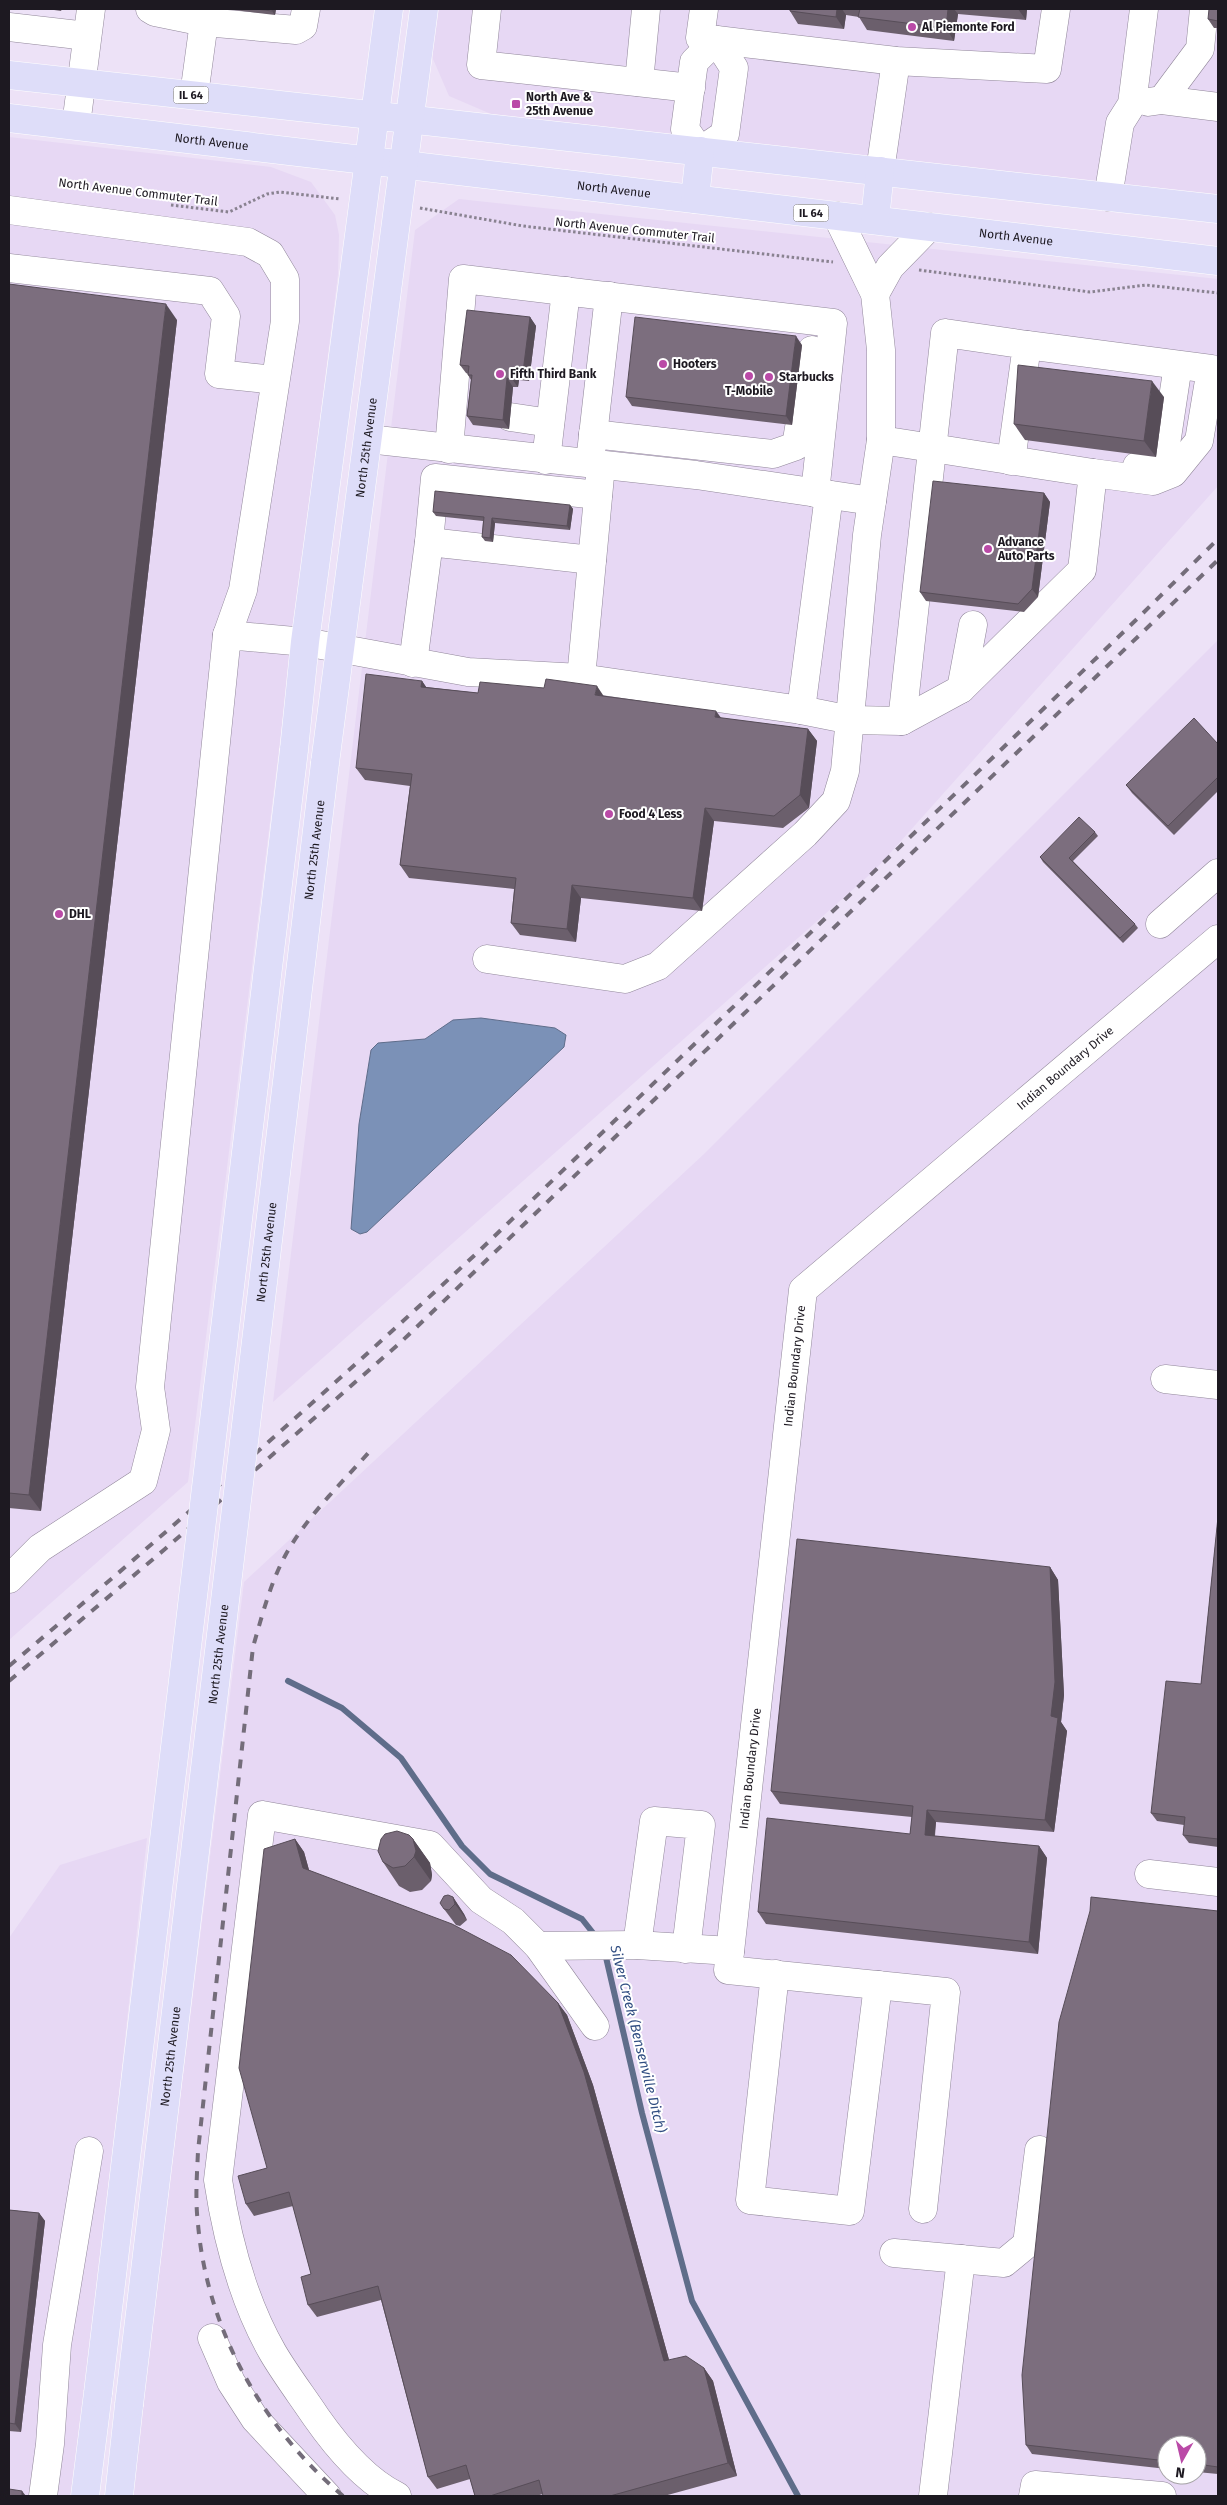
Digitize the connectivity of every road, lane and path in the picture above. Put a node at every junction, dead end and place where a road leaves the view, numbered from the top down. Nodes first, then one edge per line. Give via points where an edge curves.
1 (91, 9) edge
2 (150, 9) edge
3 (306, 9) edge
4 (389, 9) edge
5 (424, 9) edge
6 (487, 9) edge
7 (646, 9) edge
8 (704, 9) edge
9 (1056, 9) edge
10 (1144, 9) edge
11 (1204, 9) edge
12 (204, 22) junction
13 (9, 27) edge
14 (87, 36) junction
15 (716, 40) junction
16 (1209, 50) edge
17 (896, 61) junction
18 (9, 75) edge
19 (639, 82) junction
20 (81, 83) junction
21 (691, 88) junction
22 (194, 95) junction
23 (1162, 100) junction
24 (1132, 104) junction
25 (1218, 107) edge
26 (374, 116) junction
27 (9, 118) edge
28 (409, 119) junction
29 (76, 125) junction
30 (700, 151) junction
31 (368, 159) junction
32 (404, 163) junction
33 (880, 171) junction
34 (321, 196) dead end
35 (1108, 197) junction
36 (695, 198) junction
37 (164, 205) dead end
38 (9, 210) edge
39 (435, 210) dead end
40 (1218, 210) edge
41 (837, 216) junction
42 (875, 220) junction
43 (929, 227) junction
44 (1218, 261) edge
45 (835, 262) dead end
46 (9, 268) edge
47 (916, 269) dead end
48 (566, 291) junction
49 (1218, 293) edge
50 (875, 294) junction
51 (609, 296) junction
52 (816, 321) junction
53 (1026, 345) junction
54 (1178, 365) junction
55 (275, 380) junction
56 (510, 417) dead end
57 (550, 423) junction
58 (593, 434) junction
59 (368, 439) junction
60 (882, 440) junction
61 (931, 448) junction
62 (443, 449) junction
63 (735, 452) junction
64 (546, 460) junction
65 (1011, 460) junction
66 (595, 465) junction
67 (1095, 473) junction
68 (435, 478) junction
69 (729, 480) junction
70 (822, 494) junction
71 (598, 495) junction
72 (872, 501) junction
73 (429, 542) junction
74 (592, 560) junction
75 (973, 625) dead end
76 (227, 635) junction
77 (305, 642) junction
78 (339, 650) junction
79 (413, 663) junction
80 (581, 678) junction
81 (961, 689) junction
82 (801, 710) junction
83 (851, 720) junction
84 (902, 721) junction
85 (1218, 873) edge
86 (1160, 924) dead end
87 (1218, 939) edge
88 (487, 959) dead end
89 (1165, 1379) dead end
90 (1218, 1385) edge
91 (9, 1579) edge
92 (1149, 1874) dead end
93 (1218, 1882) edge
94 (628, 1945) junction
95 (538, 1946) junction
96 (686, 1948) junction
97 (730, 1951) junction
98 (775, 1974) junction
99 (878, 1985) junction
100 (595, 2026) dead end
101 (1039, 2150) dead end
102 (89, 2151) dead end
103 (922, 2209) dead end
104 (894, 2253) dead end
105 (961, 2259) junction
106 (212, 2338) dead end
107 (390, 2495) edge
108 (43, 2496) edge
109 (85, 2496) edge
110 (119, 2496) edge
111 (327, 2496) edge
112 (933, 2496) edge
113 (1033, 2496) edge
114 (1162, 2496) edge

1 - 14 street
2 - 12 street
3 - 12 street via 303,26 296,30
4 - 26 main road
5 - 28 main road, North 25th Avenue
6 - 19 street via 481,65
7 - 19 street
8 - 15 street via 700,38
9 - 17 street via 1047,68
10 - 24 street
11 - 16 street
12 - 22 street
13 - 14 street
14 - 20 street
15 - 17 street
15 - 21 street via 694,62
15 - 30 street via 734,68 725,134
16 - 23 street
17 - 33 street
18 - 20 main road, IL 64
19 - 21 street
20 - 22 main road, IL 64
20 - 29 street
21 - 30 street via 685,128
22 - 26 main road, IL 64
23 - 24 street
23 - 25 street
24 - 35 street via 1120,122
26 - 28 main road, IL 64
26 - 31 main road
27 - 29 main road, North Avenue / IL 64
28 - 30 main road, IL 64
28 - 32 main road, North 25th Avenue
29 - 31 main road, North Avenue / IL 64
30 - 33 main road, IL 64
30 - 36 main road
31 - 32 main road, North Avenue / IL 64
31 - 77 main road
32 - 36 main road, North Avenue / IL 64
32 - 59 main road, North 25th Avenue
33 - 35 main road, IL 64
33 - 42 main road
34 - 37 path, North Avenue Commuter Trail via 267,194 229,212
35 - 40 main road, IL 64
36 - 41 main road, North Avenue / IL 64
38 - 55 street via 248,242 270,254 285,279 285,321
39 - 45 path, North Avenue Commuter Trail via 523,226
41 - 42 main road, North Avenue / IL 64
41 - 50 street
42 - 43 main road, North Avenue / IL 64
43 - 44 main road, North Avenue / IL 64
43 - 50 street via 890,266
46 - 55 street via 210,291 226,316 219,374
47 - 49 path via 1090,292 1146,285
48 - 51 street
48 - 57 street
48 - 62 street via 463,279 463,409
50 - 60 street via 881,350
51 - 52 street
51 - 58 street
52 - 63 street via 796,446 773,454
52 - 70 street via 833,323
53 - 54 street
53 - 61 street via 945,334
53 - 65 street
54 - 67 street via 1163,464 1156,468 1120,464
54 - 67 street via 1211,369 1199,441 1173,473 1154,481
55 - 76 street via 243,590
56 - 57 street
57 - 64 street
58 - 63 street
58 - 66 street
59 - 62 street
59 - 78 main road, North 25th Avenue
60 - 61 street
60 - 72 street
61 - 65 street
61 - 84 street
62 - 64 street
62 - 68 street
63 - 69 street
64 - 66 street
65 - 67 street
66 - 69 street
66 - 71 street
67 - 81 street via 1082,570
68 - 71 street
68 - 73 street
69 - 70 street
70 - 72 street
70 - 82 street
71 - 74 street
72 - 83 street
73 - 74 street
73 - 79 street
74 - 80 street
75 - 81 street
76 - 77 street
76 - 91 street via 150,1387 156,1430 143,1481 40,1548
77 - 78 street
77 - 109 main road, bridge
78 - 79 street
78 - 110 main road, North 25th Avenue, bridge
79 - 80 street via 468,672
80 - 82 street
81 - 84 street
82 - 83 street
83 - 84 street
83 - 88 street via 845,771 836,801 805,834 658,966 625,979
85 - 86 street
87 - 97 street, Indian Boundary Drive via 803,1290
89 - 90 street
92 - 93 street
94 - 95 street
94 - 96 street
94 - 96 street via 654,1821 701,1824
95 - 100 street
95 - 107 street via 513,1921 481,1900 430,1845 262,1815 218,2180 224,2222 260,2326 274,2354 329,2434 355,2464
96 - 97 street
97 - 98 street, Indian Boundary Drive via 728,1970
98 - 99 street
98 - 99 street via 750,2200 850,2211
99 - 103 street via 946,1992
101 - 105 street via 1027,2244 1004,2263
102 - 108 street via 57,2345
104 - 105 street
105 - 112 street
106 - 111 street via 231,2382 256,2419
113 - 114 street via 1035,2485

